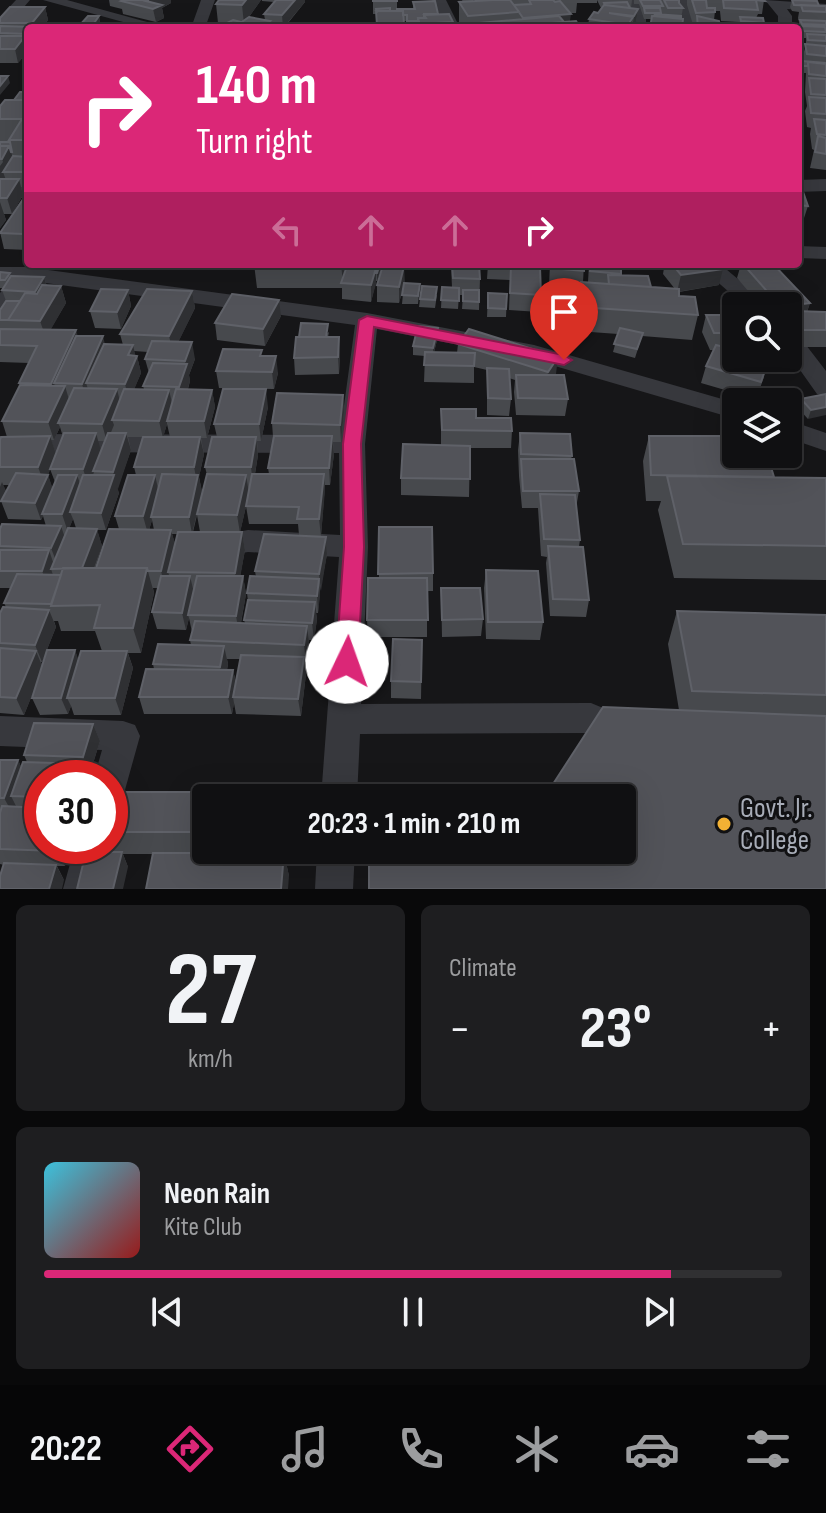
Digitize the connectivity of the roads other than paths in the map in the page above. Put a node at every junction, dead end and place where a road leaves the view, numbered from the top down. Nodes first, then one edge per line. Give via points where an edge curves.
1 (23, 0) edge
2 (50, 0) edge
3 (208, 0) edge
4 (439, 0) edge
5 (632, 0) edge
6 (680, 0) edge
7 (774, 2) edge
8 (826, 8) edge
9 (86, 9) edge
10 (146, 24) edge
11 (199, 24) edge
12 (451, 24) edge
13 (639, 24) edge
14 (687, 24) edge
15 (785, 24) edge
16 (0, 26) edge
17 (802, 180) edge
18 (826, 185) edge
19 (0, 192) edge
20 (24, 192) edge
21 (802, 252) edge
22 (826, 253) edge
23 (712, 268) edge
24 (30, 269) edge
25 (0, 273) edge
26 (742, 292) edge
27 (0, 308) edge
28 (367, 320) junction
29 (802, 356) edge
30 (826, 388) edge
31 (722, 407) edge
32 (17, 414) edge
33 (802, 434) edge
34 (826, 442) edge
35 (352, 444) junction
36 (190, 546) edge
37 (354, 547) junction
38 (591, 718) dead end
39 (344, 719) junction
40 (0, 731) edge
41 (117, 760) edge
42 (340, 784) edge
43 (89, 864) edge
44 (335, 864) edge
45 (82, 889) edge
46 (334, 889) edge

1 - 16 street
2 - 9 street
3 - 11 street
4 - 12 street
5 - 13 street
6 - 14 street
7 - 8 street
7 - 15 street
9 - 10 street
17 - 18 street
19 - 20 street
21 - 22 street
23 - 26 street
24 - 25 street
24 - 27 street
24 - 28 street
28 - 31 street via 534,352
28 - 35 street
29 - 30 street
32 - 35 street via 4,443
33 - 34 street
35 - 37 street
36 - 37 street via 248,541
37 - 39 street
38 - 39 street
39 - 42 street
40 - 41 street via 123,736
43 - 45 street
44 - 46 street

